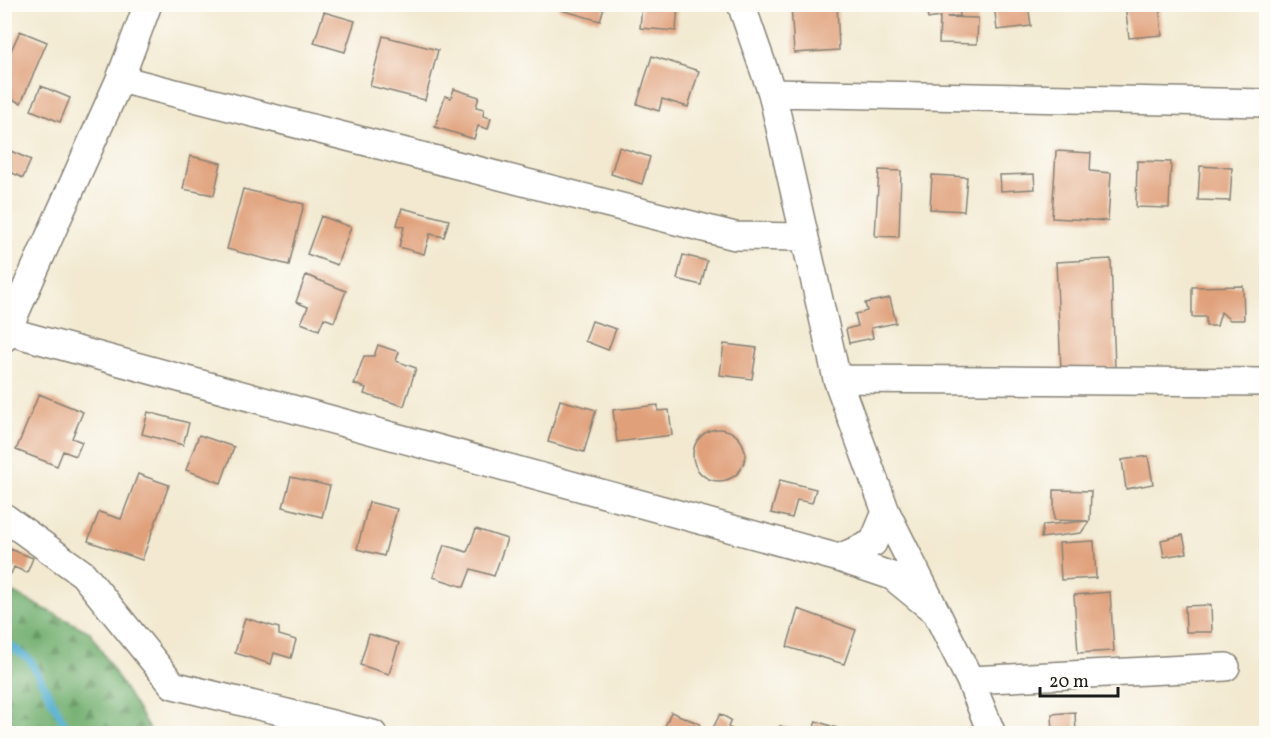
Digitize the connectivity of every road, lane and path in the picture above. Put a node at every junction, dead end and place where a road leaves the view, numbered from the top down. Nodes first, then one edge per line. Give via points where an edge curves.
1 (148, 4) edge
2 (741, 4) edge
3 (120, 79) junction
4 (772, 93) junction
5 (1266, 103) edge
6 (803, 237) junction
7 (6, 334) edge
8 (837, 379) junction
9 (1266, 382) edge
10 (886, 512) junction
11 (4, 518) edge
12 (839, 558) junction
13 (936, 612) junction
14 (1226, 667) dead end
15 (970, 680) junction
16 (373, 734) edge
17 (992, 734) edge

1 - 3 street
2 - 4 street
3 - 6 street via 735,236
3 - 7 street
4 - 5 street
4 - 6 street
6 - 8 street
7 - 12 street
8 - 9 street
8 - 10 street
10 - 12 street via 873,543
10 - 13 street
11 - 16 street via 83,574 173,685
12 - 13 street via 892,576
13 - 15 street
14 - 15 street
15 - 17 street

